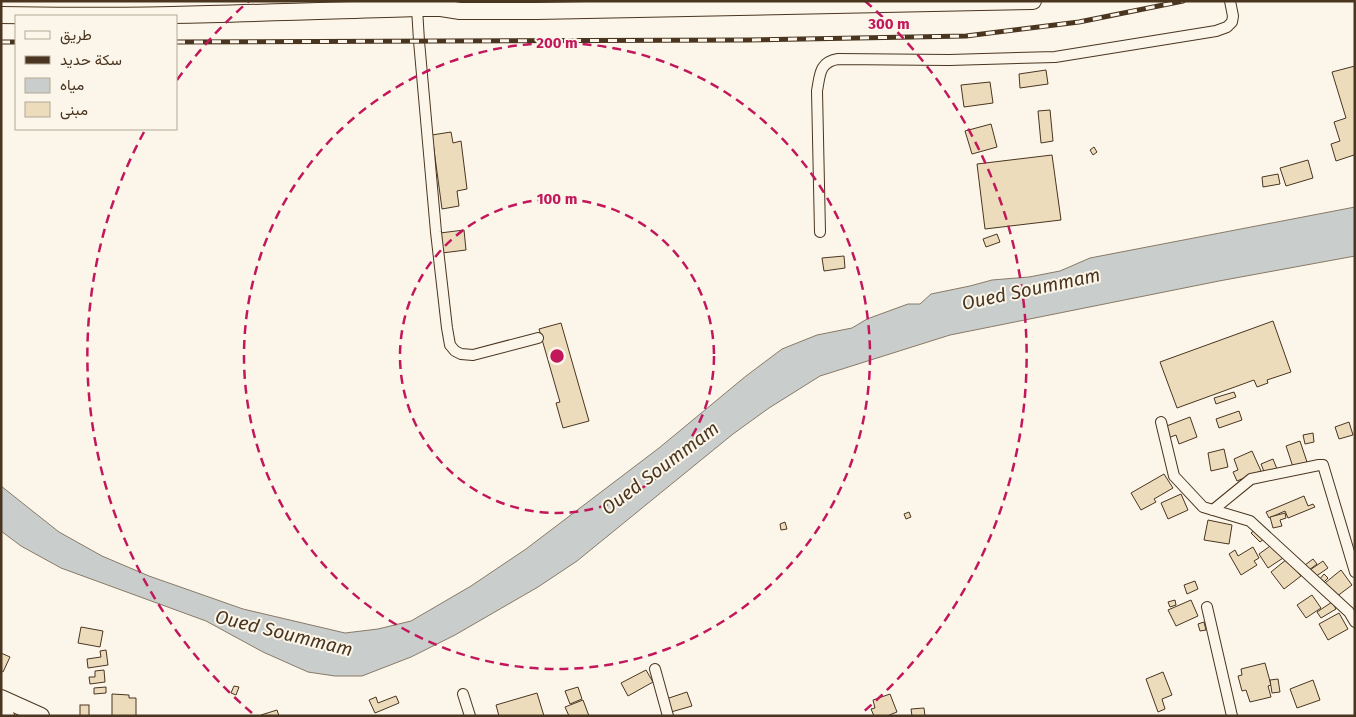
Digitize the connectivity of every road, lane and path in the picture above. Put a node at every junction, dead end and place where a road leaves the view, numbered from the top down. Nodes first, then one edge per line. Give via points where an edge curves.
1 (462, 1) edge
2 (1033, 1) edge
3 (1230, 1) edge
4 (362, 6) edge
5 (417, 8) junction
6 (440, 8) junction
7 (1, 15) edge
8 (15, 15) edge
9 (131, 15) edge
10 (820, 232) dead end
11 (538, 338) dead end
12 (1161, 422) dead end
13 (1213, 510) junction
14 (1355, 572) edge
15 (1207, 607) dead end
16 (1355, 622) edge
17 (655, 669) dead end
18 (463, 694) dead end
19 (1, 698) edge
20 (1, 714) edge
21 (6, 716) edge
22 (41, 716) edge
23 (470, 716) edge
24 (668, 716) edge
25 (1232, 716) edge

1 - 6 highway
2 - 6 highway via 537,11
3 - 10 street via 1232,22 1216,31 1055,57 838,59 827,62 821,71 817,90
4 - 5 highway
4 - 9 highway via 266,13
5 - 6 highway
5 - 11 street via 436,232 450,345 461,354 473,355
7 - 8 highway
12 - 13 street via 1174,476 1203,507
13 - 14 street via 1251,480 1323,465
13 - 16 street via 1250,521 1349,612
15 - 25 street
17 - 24 street
18 - 23 street
19 - 22 highway
20 - 21 highway

